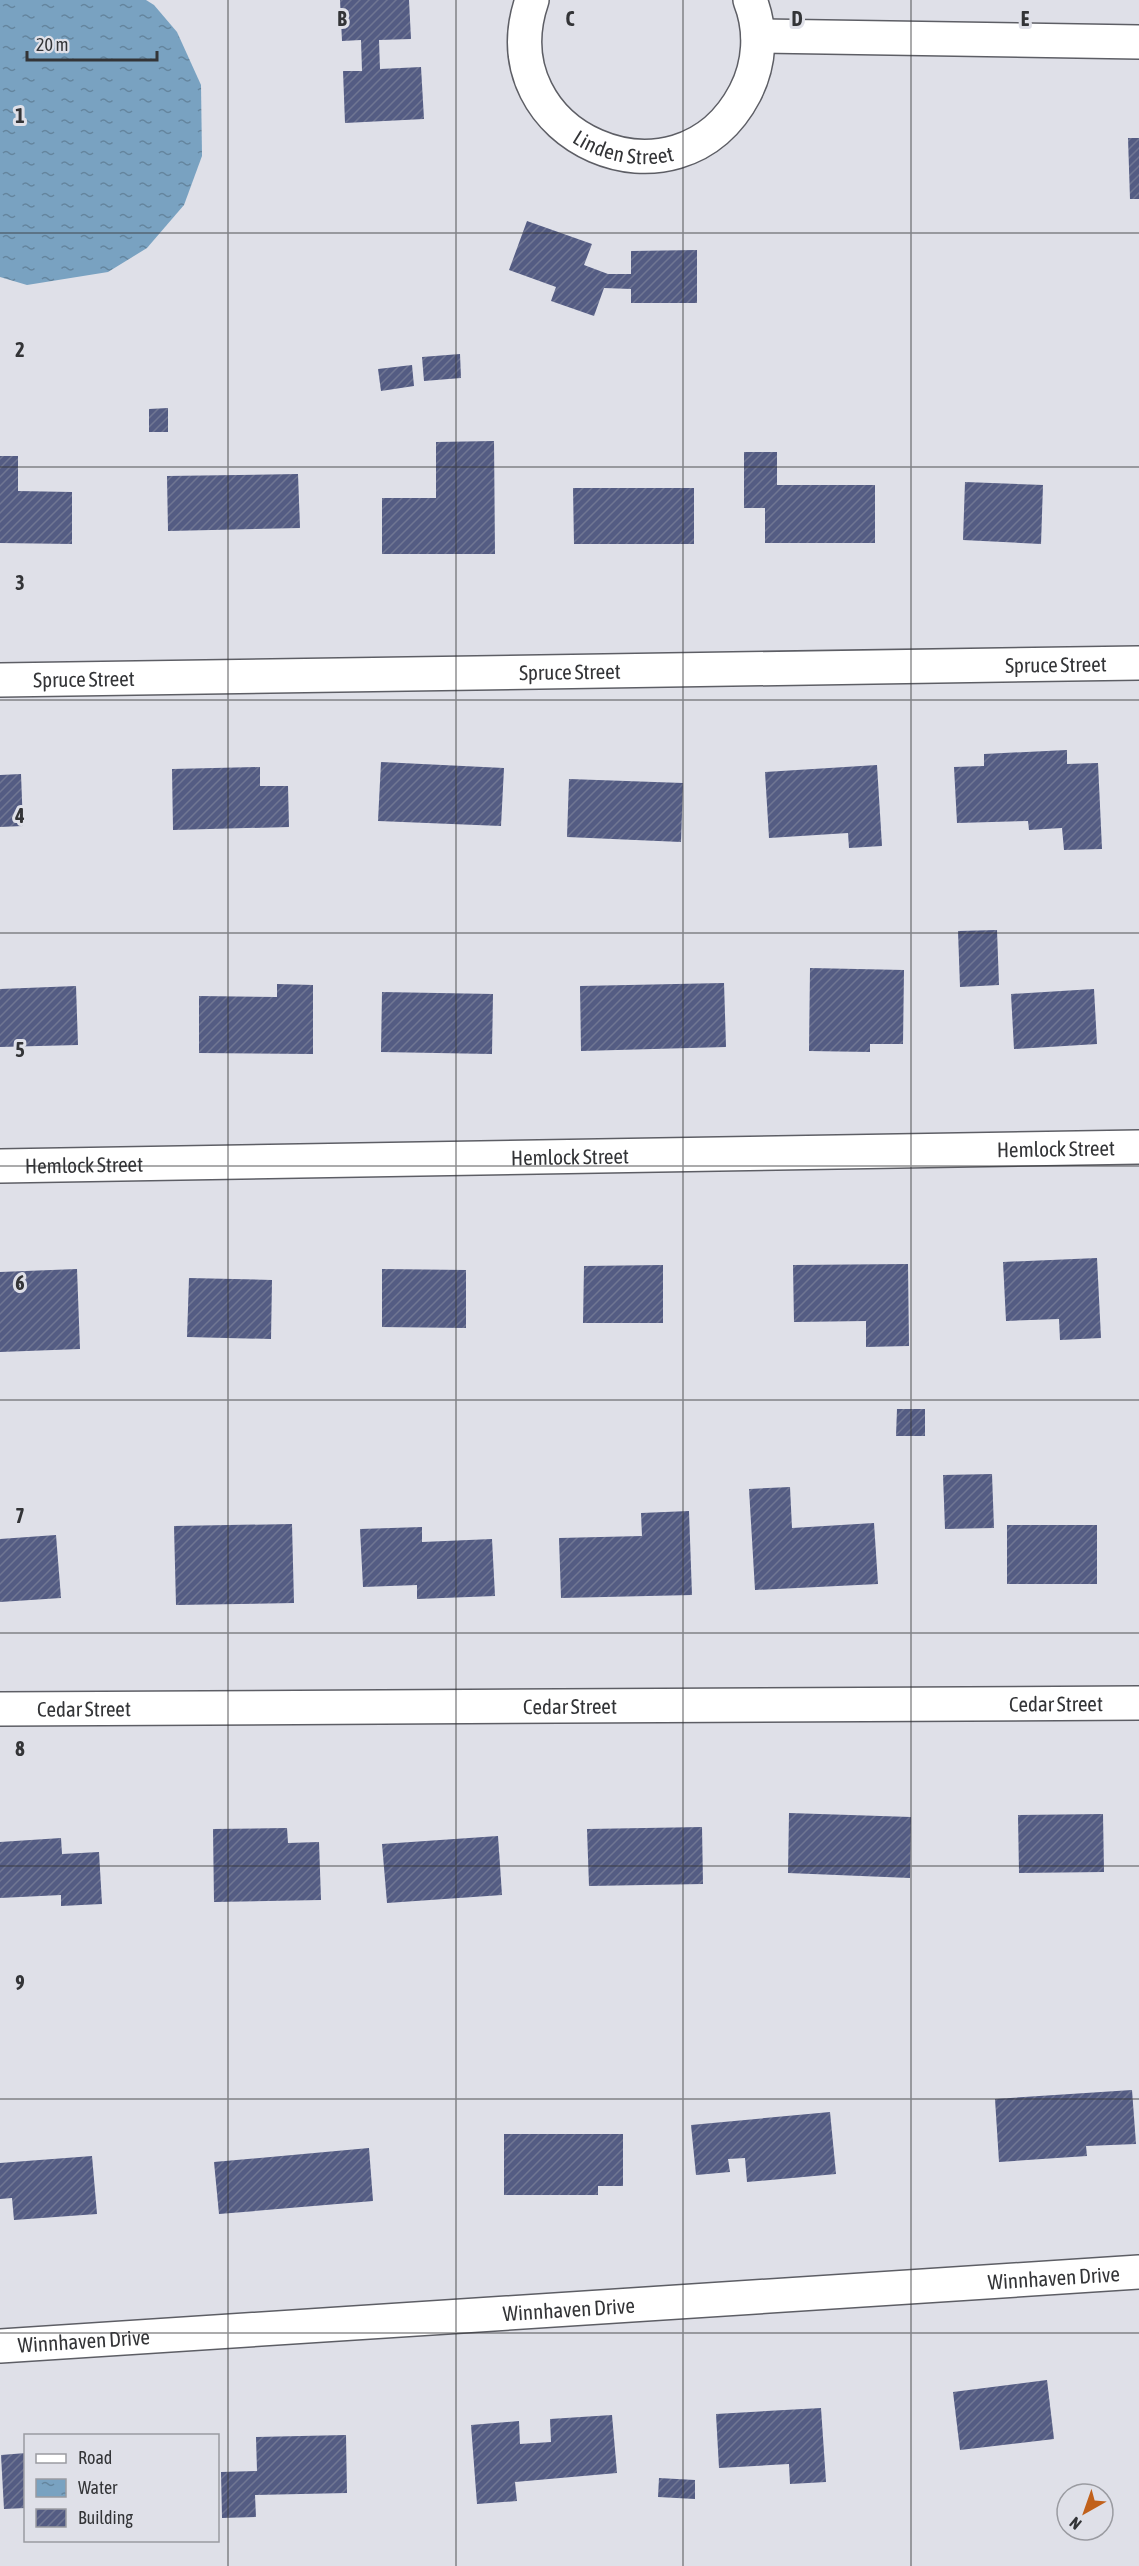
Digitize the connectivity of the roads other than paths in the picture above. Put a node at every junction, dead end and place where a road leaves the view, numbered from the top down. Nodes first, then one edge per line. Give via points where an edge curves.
1 (532, 0) edge
2 (750, 0) edge
3 (758, 36) junction
4 (1139, 42) edge
5 (1139, 663) edge
6 (0, 680) edge
7 (1139, 1147) edge
8 (0, 1166) edge
9 (1139, 1703) edge
10 (0, 1709) edge
11 (1139, 2272) edge
12 (0, 2346) edge

1 - 3 street, Linden Street via 525,38 527,62 547,108 563,127 584,141 606,152 631,157 680,151 722,125 750,84 757,61
2 - 3 street, Linden Street
3 - 4 street
5 - 6 street, Spruce Street
7 - 8 street, Hemlock Street
9 - 10 street, Cedar Street
11 - 12 street, Winnhaven Drive

